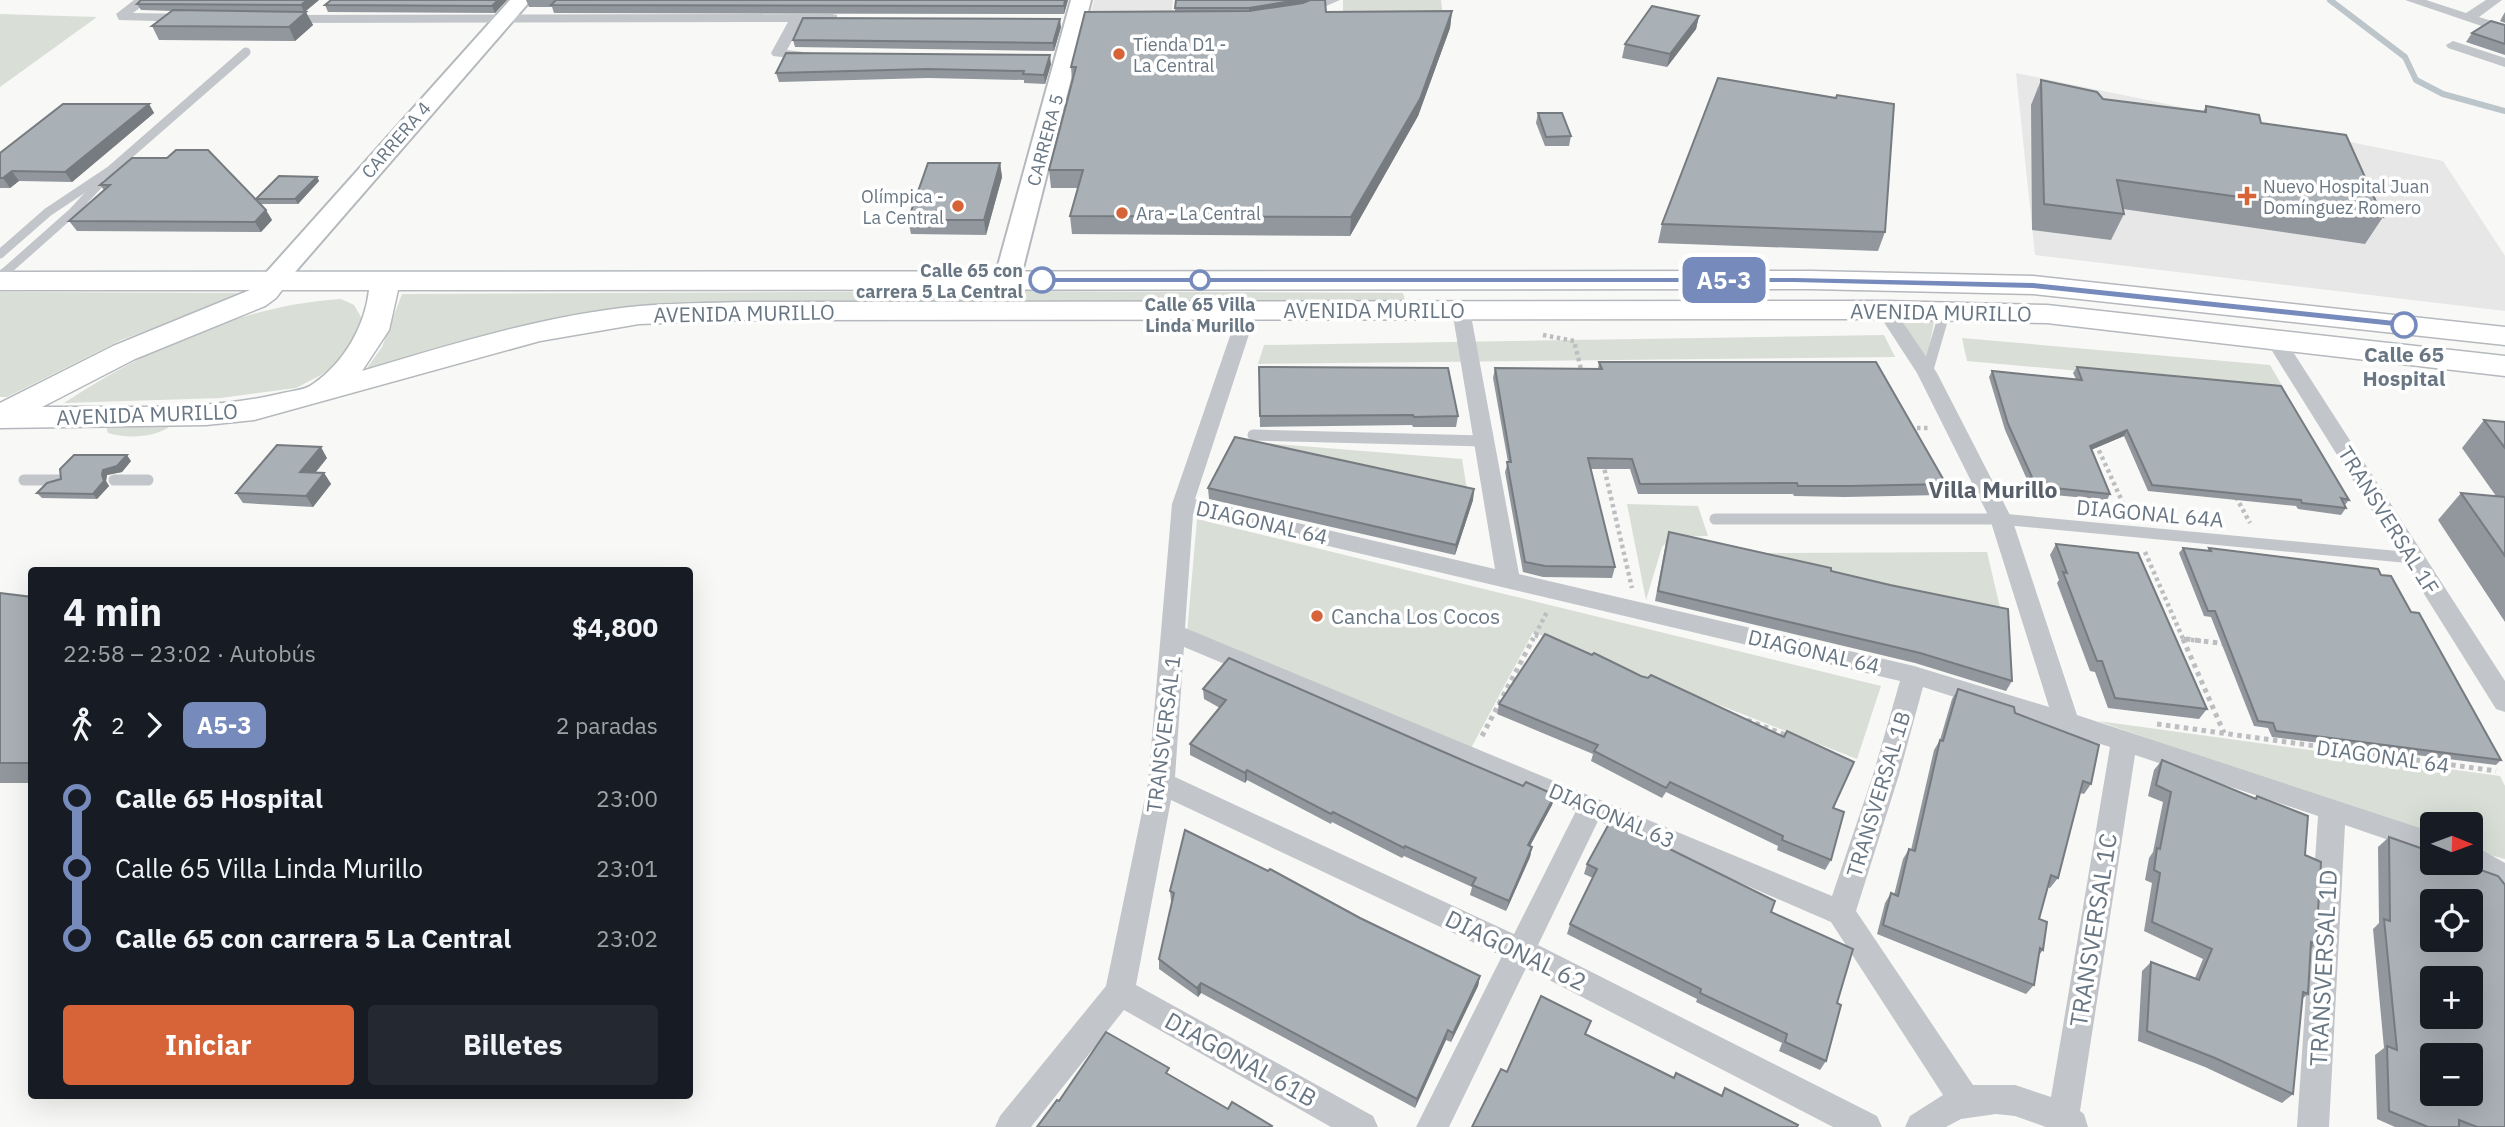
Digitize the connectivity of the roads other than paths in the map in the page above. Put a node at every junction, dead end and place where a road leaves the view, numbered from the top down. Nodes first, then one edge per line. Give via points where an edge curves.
1 (143, 0) edge
2 (521, 0) edge
3 (713, 0) edge
4 (2412, 0) edge
5 (2495, 0) edge
6 (1333, 1) edge
7 (323, 6) edge
8 (1077, 15) edge
9 (1282, 17) edge
10 (211, 18) edge
11 (702, 18) junction
12 (797, 18) junction
13 (851, 18) edge
14 (2468, 18) junction
15 (267, 19) edge
16 (308, 19) junction
17 (501, 21) junction
18 (2505, 30) edge
19 (2453, 45) dead end
20 (246, 52) dead end
21 (825, 57) edge
22 (2505, 63) edge
23 (111, 170) junction
24 (0, 254) edge
25 (0, 279) edge
26 (1007, 279) junction
27 (272, 281) junction
28 (383, 281) junction
29 (1416, 295) junction
30 (1248, 310) junction
31 (1461, 310) junction
32 (1885, 310) junction
33 (1945, 311) junction
34 (2505, 337) edge
35 (2274, 338) junction
36 (2505, 366) edge
37 (1927, 373) junction
38 (323, 393) junction
39 (0, 418) edge
40 (1253, 435) dead end
41 (1484, 441) junction
42 (24, 480) dead end
43 (60, 480) edge
44 (114, 480) dead end
45 (148, 480) dead end
46 (1183, 504) junction
47 (1715, 519) dead end
48 (2001, 519) junction
49 (2413, 558) junction
50 (1508, 579) junction
51 (1174, 633) junction
52 (1914, 675) junction
53 (2505, 702) edge
54 (2067, 722) junction
55 (2134, 731) junction
56 (1161, 783) junction
57 (1592, 806) junction
58 (2332, 810) junction
59 (2420, 839) edge
60 (2483, 864) edge
61 (2505, 884) edge
62 (1840, 913) junction
63 (1521, 951) junction
64 (1120, 992) junction
65 (1965, 1100) junction
66 (2069, 1123) edge
67 (1011, 1127) edge
68 (1362, 1127) edge
69 (1432, 1127) edge
70 (1866, 1127) edge
71 (1922, 1127) edge
72 (2313, 1127) edge

1 - 10 street via 123,14 129,18
2 - 17 street, CARRERA 4
3 - 11 street
4 - 14 street
5 - 14 street
6 - 9 street
7 - 16 street
8 - 26 street, CARRERA 5 via 1060,57
11 - 12 street
11 - 17 street
12 - 13 street
12 - 21 street via 778,51 789,57
14 - 18 street
15 - 16 street
16 - 17 street
17 - 27 street, CARRERA 4
19 - 22 street
20 - 23 lane
23 - 24 lane via 48,212
23 - 25 lane via 74,212
25 - 27 main road, AVENIDA MURILLO
26 - 28 main road, AVENIDA MURILLO
26 - 29 main road, AVENIDA MURILLO
27 - 28 main road, AVENIDA MURILLO
27 - 39 main road via 254,300 105,359
28 - 38 main road via 378,324 366,347
29 - 30 main road, AVENIDA MURILLO
29 - 31 main road, AVENIDA MURILLO
29 - 34 main road, AVENIDA MURILLO via 1800,280 2033,285
30 - 38 main road, AVENIDA MURILLO via 639,315 470,349
30 - 46 street, TRANSVERSAL 1
31 - 32 main road, AVENIDA MURILLO
31 - 41 street
32 - 33 main road, AVENIDA MURILLO
32 - 37 street
33 - 35 main road, AVENIDA MURILLO via 2047,314
33 - 37 lane
35 - 36 main road, AVENIDA MURILLO
35 - 49 street, TRANSVERSAL 1F
37 - 48 street
38 - 39 main road, AVENIDA MURILLO via 254,410 206,415
40 - 41 lane
41 - 50 street
42 - 43 lane
44 - 45 lane
46 - 50 street, DIAGONAL 64
46 - 51 street, TRANSVERSAL 1
47 - 48 lane, DIAGONAL 64A
48 - 49 lane, DIAGONAL 64A
48 - 54 street
49 - 53 street, TRANSVERSAL 1F
50 - 52 street, DIAGONAL 64
51 - 56 street, TRANSVERSAL 1
51 - 57 street, DIAGONAL 63
52 - 54 street, DIAGONAL 64
52 - 62 street, TRANSVERSAL 1B
54 - 55 street, DIAGONAL 64
55 - 58 street, DIAGONAL 64
55 - 66 street, TRANSVERSAL 1C
56 - 63 street, DIAGONAL 62
56 - 64 street, TRANSVERSAL 1
57 - 62 street, DIAGONAL 63
57 - 63 street
58 - 59 street, DIAGONAL 64
58 - 72 street, TRANSVERSAL 1D
60 - 61 street
62 - 65 street
63 - 69 street
63 - 70 street, DIAGONAL 62
64 - 67 street, TRANSVERSAL 1
64 - 68 street, DIAGONAL 61B
65 - 66 street via 1995,1098 2029,1105
65 - 71 street via 1940,1110

